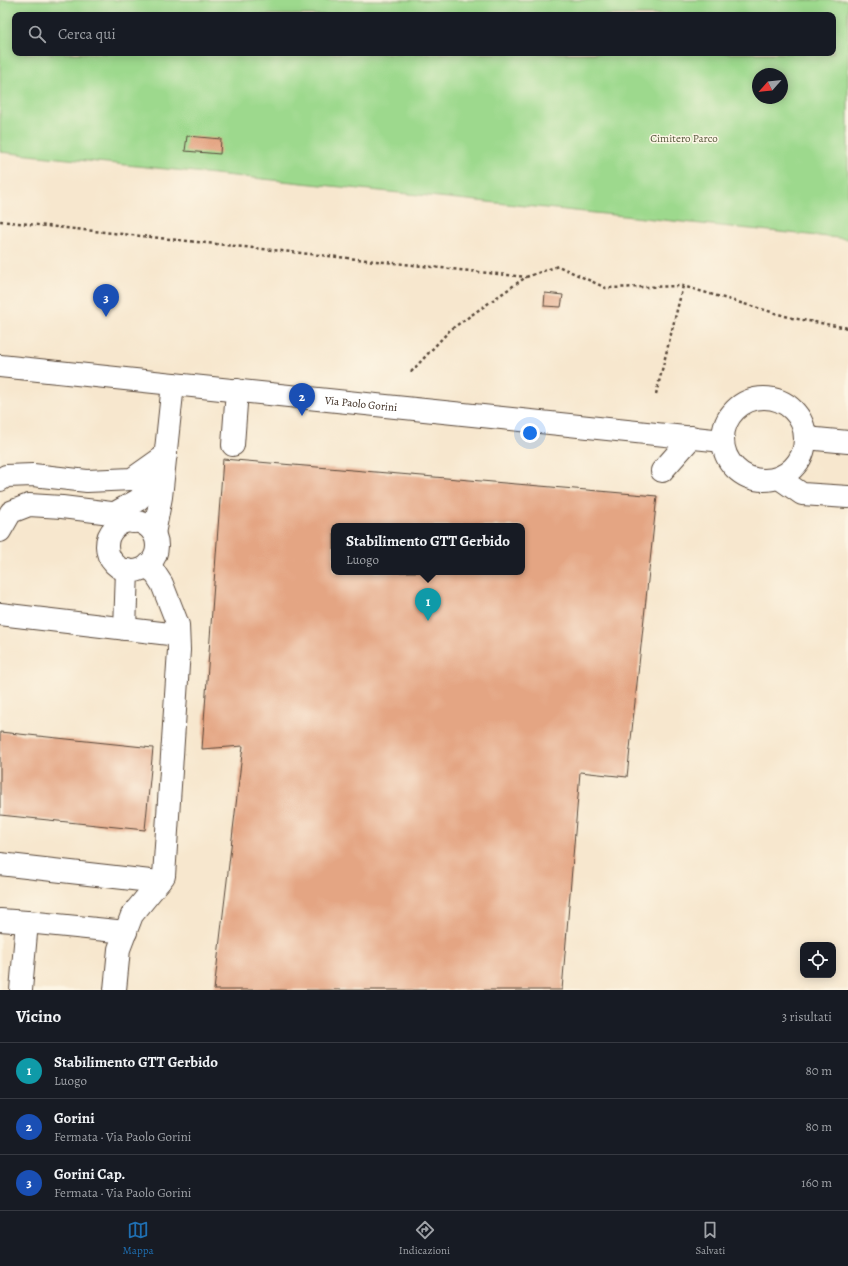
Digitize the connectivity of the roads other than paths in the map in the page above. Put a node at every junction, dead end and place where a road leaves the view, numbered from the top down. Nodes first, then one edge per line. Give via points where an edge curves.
1 (0, 366) edge
2 (173, 384) junction
3 (237, 390) junction
4 (692, 438) junction
5 (806, 438) junction
6 (723, 441) junction
7 (848, 442) edge
8 (233, 446) dead end
9 (164, 465) junction
10 (662, 471) dead end
11 (779, 478) junction
12 (0, 480) edge
13 (119, 480) junction
14 (848, 497) edge
15 (125, 514) junction
16 (0, 531) edge
17 (154, 534) junction
18 (149, 564) junction
19 (127, 570) junction
20 (0, 614) edge
21 (125, 629) junction
22 (178, 636) junction
23 (0, 864) edge
24 (159, 882) junction
25 (0, 920) edge
26 (27, 922) junction
27 (126, 932) junction
28 (21, 990) edge
29 (115, 990) edge

1 - 2 street, Via Paolo Gorini
2 - 3 street, Via Paolo Gorini
2 - 9 street
3 - 4 street, Via Paolo Gorini
3 - 8 street
4 - 6 street, Via Paolo Gorini
4 - 10 street
5 - 6 street via 800,419 786,404 772,398 760,398 736,408 726,423
5 - 7 street
5 - 11 street via 800,459
6 - 11 street via 730,462 741,473 756,480
9 - 13 street via 132,479
9 - 15 street
9 - 17 street
11 - 14 street via 802,494
12 - 13 street via 6,476 33,475 87,481
13 - 15 street
15 - 16 street via 30,505 11,512
15 - 17 street via 149,528
15 - 19 street via 128,521 115,528 110,535 108,550 115,564
17 - 18 street via 157,549
18 - 19 street via 137,570
18 - 22 street via 162,584 178,625
19 - 21 street
20 - 21 street
21 - 22 street
22 - 24 street via 164,876
23 - 24 street
24 - 27 street via 132,915
25 - 26 street
26 - 27 street
26 - 28 street
27 - 29 street via 119,949

